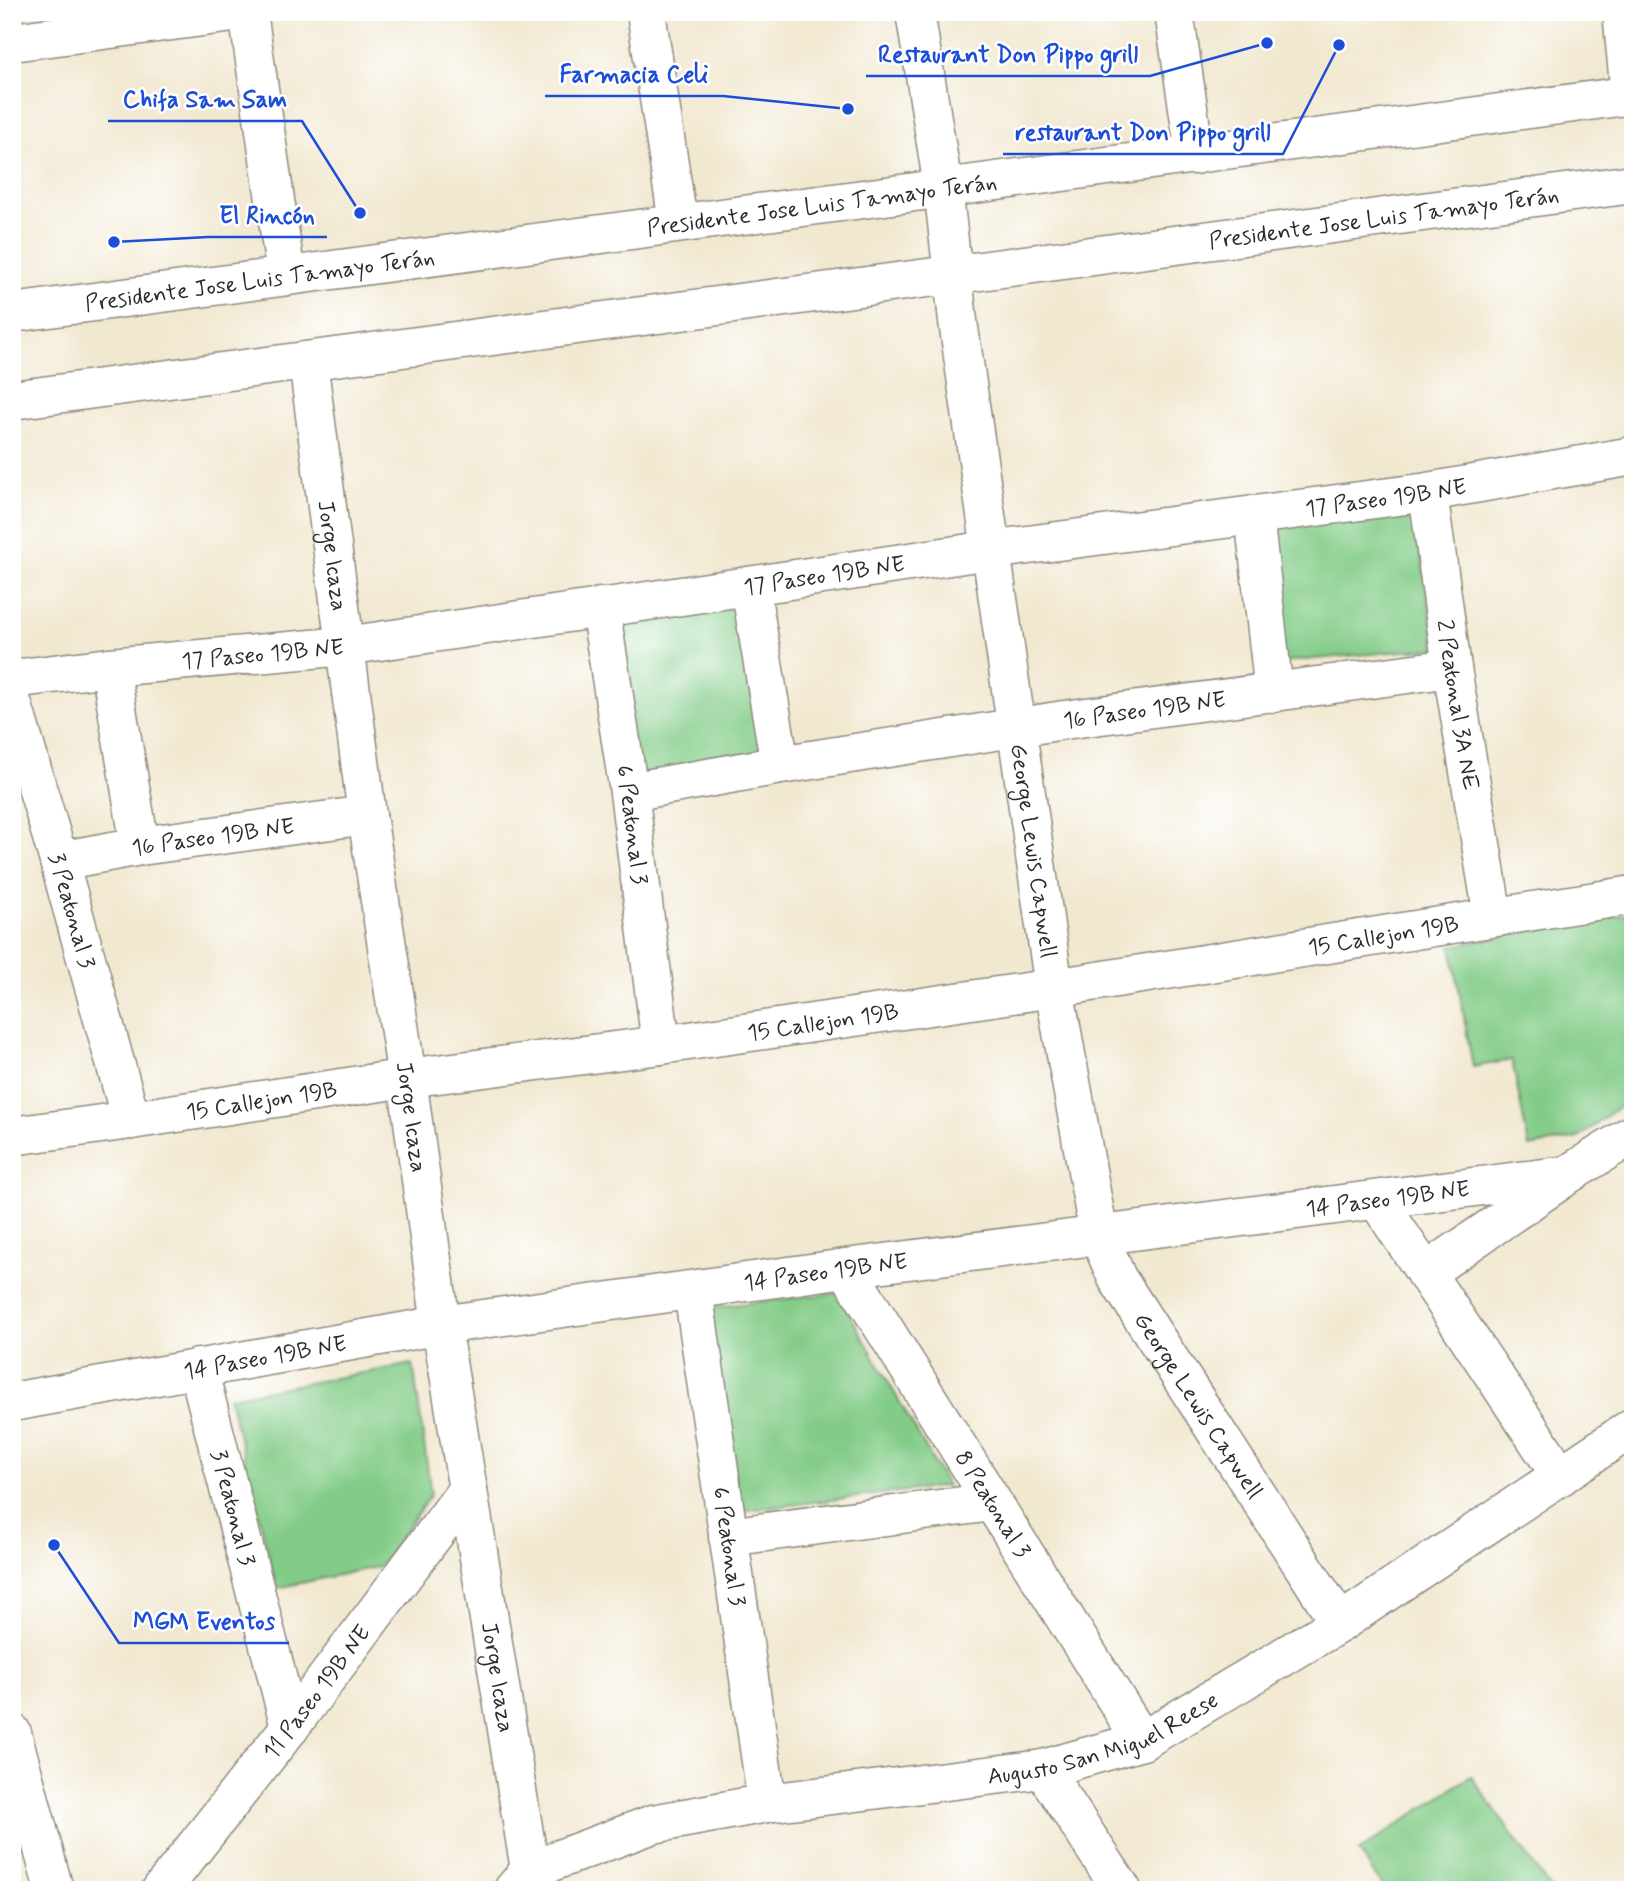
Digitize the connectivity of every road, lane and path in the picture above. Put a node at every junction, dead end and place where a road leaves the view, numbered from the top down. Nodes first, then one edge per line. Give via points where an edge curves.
1 (241, 12) edge
2 (248, 12) edge
3 (646, 12) edge
4 (915, 12) edge
5 (1174, 12) edge
6 (1622, 12) edge
7 (21, 32) edge
8 (1631, 95) edge
9 (1195, 156) junction
10 (1633, 184) edge
11 (943, 187) junction
12 (678, 223) junction
13 (953, 275) junction
14 (286, 276) junction
15 (12, 313) edge
16 (308, 361) junction
17 (12, 400) edge
18 (1633, 456) edge
19 (1427, 492) junction
20 (1254, 515) junction
21 (990, 550) junction
22 (750, 586) junction
23 (600, 607) junction
24 (346, 646) junction
25 (110, 667) junction
26 (1452, 668) junction
27 (12, 679) edge
28 (1274, 693) junction
29 (12, 702) edge
30 (1018, 729) junction
31 (780, 765) junction
32 (629, 792) junction
33 (367, 815) junction
34 (140, 846) junction
35 (59, 861) junction
36 (1633, 895) edge
37 (1493, 917) junction
38 (1054, 988) junction
39 (661, 1045) junction
40 (407, 1078) junction
41 (131, 1120) junction
42 (1633, 1133) edge
43 (12, 1136) edge
44 (1567, 1175) junction
45 (1377, 1200) junction
46 (1099, 1236) junction
47 (846, 1268) junction
48 (1426, 1273) junction
49 (693, 1290) junction
50 (441, 1325) junction
51 (198, 1368) junction
52 (12, 1402) edge
53 (1633, 1427) edge
54 (1561, 1475) junction
55 (468, 1489) junction
56 (992, 1502) junction
57 (728, 1537) junction
58 (1340, 1623) junction
59 (290, 1727) junction
60 (12, 1733) edge
61 (1142, 1741) junction
62 (1043, 1769) junction
63 (767, 1803) junction
64 (521, 1880) edge
65 (54, 1890) edge
66 (161, 1890) edge
67 (1122, 1890) edge

1 - 7 street
2 - 14 street
3 - 12 street
4 - 11 street, George Lewis Capwell
5 - 9 street
6 - 8 street
8 - 9 street, Presidente Jose Luis Tamayo Terán
9 - 11 street, Presidente Jose Luis Tamayo Terán
10 - 13 street, Presidente Jose Luis Tamayo Terán
11 - 12 street, Presidente Jose Luis Tamayo Terán
11 - 13 street, George Lewis Capwell
12 - 14 street, Presidente Jose Luis Tamayo Terán
13 - 16 street, Presidente Jose Luis Tamayo Terán
13 - 21 street, George Lewis Capwell
14 - 15 street, Presidente Jose Luis Tamayo Terán
16 - 17 street, Presidente Jose Luis Tamayo Terán
16 - 24 street, Jorge Icaza
18 - 19 street, 17 Paseo 19B NE
19 - 20 street, 17 Paseo 19B NE
19 - 26 street, 2 Peatonal 3A NE
20 - 21 street, 17 Paseo 19B NE
20 - 28 street
21 - 22 street, 17 Paseo 19B NE
21 - 30 street, George Lewis Capwell
22 - 23 street, 17 Paseo 19B NE
22 - 31 street
23 - 24 street, 17 Paseo 19B NE
23 - 32 street, 6 Peatonal 3
24 - 25 street, 17 Paseo 19B NE
24 - 33 street, Jorge Icaza
25 - 27 street, 17 Paseo 19B NE
25 - 34 street
26 - 28 street, 16 Paseo 19B NE
26 - 37 street, 2 Peatonal 3A NE
28 - 30 street, 16 Paseo 19B NE
29 - 35 street, 3 Peatonal 3
30 - 31 street, 16 Paseo 19B NE
30 - 38 street, George Lewis Capwell
31 - 32 street, 16 Paseo 19B NE
32 - 39 street, 6 Peatonal 3
33 - 34 street, 16 Paseo 19B NE
33 - 40 street, Jorge Icaza
34 - 35 street, 16 Paseo 19B NE
35 - 41 street, 3 Peatonal 3
36 - 37 street, 15 Callejon 19B
37 - 38 street, 15 Callejon 19B
38 - 39 street, 15 Callejon 19B
38 - 46 street, George Lewis Capwell
39 - 40 street, 15 Callejon 19B
40 - 41 street, 15 Callejon 19B
40 - 50 street, Jorge Icaza
41 - 43 street, 15 Callejon 19B
42 - 44 street, 14 Paseo 19B NE
44 - 45 street, 14 Paseo 19B NE
44 - 48 street
45 - 46 street, 14 Paseo 19B NE
45 - 48 street
46 - 47 street, 14 Paseo 19B NE
46 - 58 street, George Lewis Capwell via 1117,1279
47 - 49 street, 14 Paseo 19B NE
47 - 56 street, 8 Peatonal 3
48 - 54 street
49 - 50 street, 14 Paseo 19B NE
49 - 57 street, 6 Peatonal 3
50 - 51 street, 14 Paseo 19B NE
50 - 55 street, Jorge Icaza
51 - 52 street, 14 Paseo 19B NE
51 - 59 street, 3 Peatonal 3
53 - 54 street, Augusto San Miguel Reese
54 - 58 street, Augusto San Miguel Reese
55 - 59 street, 11 Paseo 19B NE
55 - 64 street, Jorge Icaza
56 - 57 street
56 - 61 street, 8 Peatonal 3
57 - 63 street, 6 Peatonal 3
58 - 61 street, Augusto San Miguel Reese
59 - 66 street, 11 Paseo 19B NE
60 - 65 street
61 - 62 street, Augusto San Miguel Reese
62 - 63 street, Augusto San Miguel Reese
62 - 67 street
63 - 64 street, Augusto San Miguel Reese via 653,1824

